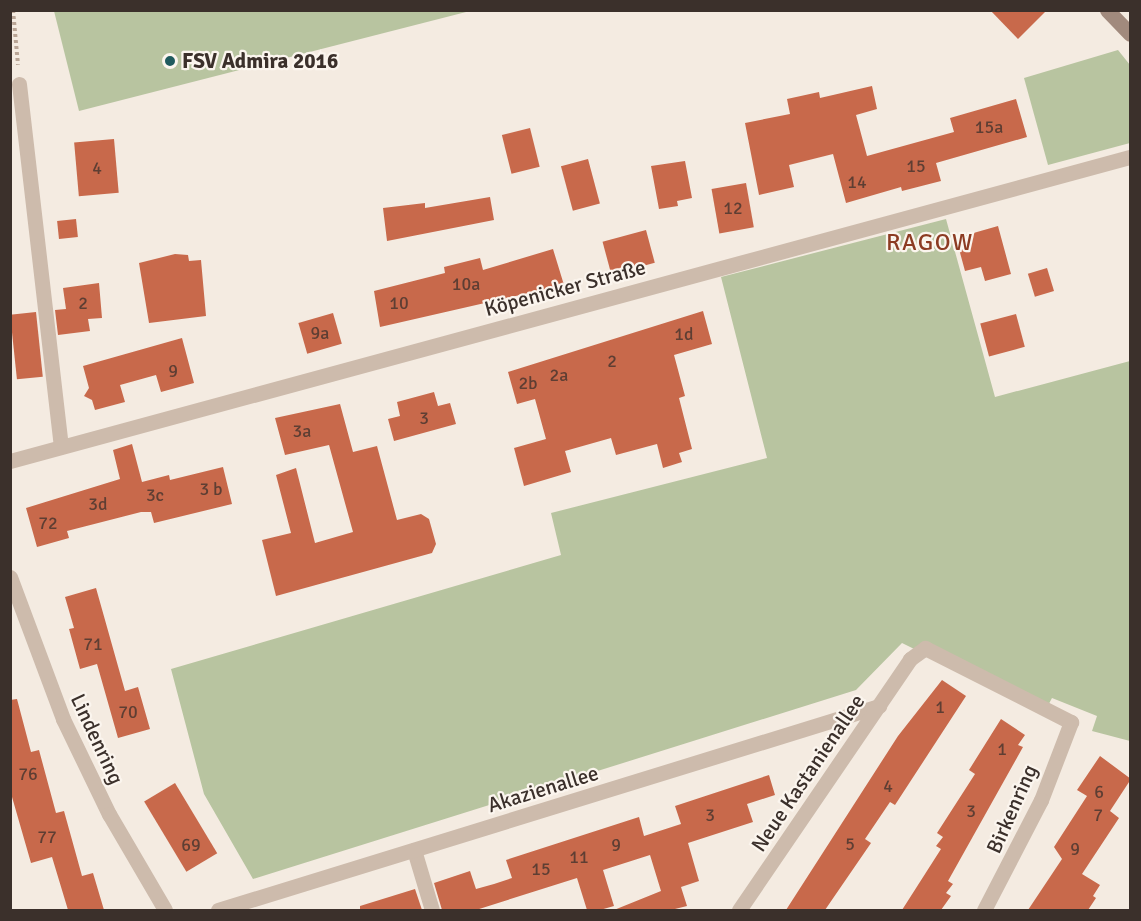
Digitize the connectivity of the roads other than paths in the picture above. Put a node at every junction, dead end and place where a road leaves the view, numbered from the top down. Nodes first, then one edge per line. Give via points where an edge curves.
1 (1107, 10) edge
2 (1131, 34) edge
3 (19, 84) road end
4 (1131, 157) edge
5 (61, 446) junction
6 (10, 461) edge
7 (10, 577) edge
8 (879, 706) junction
9 (1071, 722) joint
10 (414, 850) junction
11 (165, 910) edge
12 (218, 910) edge
13 (432, 910) edge
14 (739, 910) edge
15 (984, 910) edge

1 - 2 street
3 - 5 street
4 - 5 street, Köpenicker Straße
5 - 6 street, Köpenicker Straße
7 - 11 street, Lindenring via 63,719 109,814
8 - 9 street, Neue Kastanienallee via 910,659 925,648
8 - 10 street, Akazienallee
8 - 14 street, Neue Kastanienallee
9 - 15 street, Birkenring via 1041,800
10 - 12 street, Akazienallee
10 - 13 street

